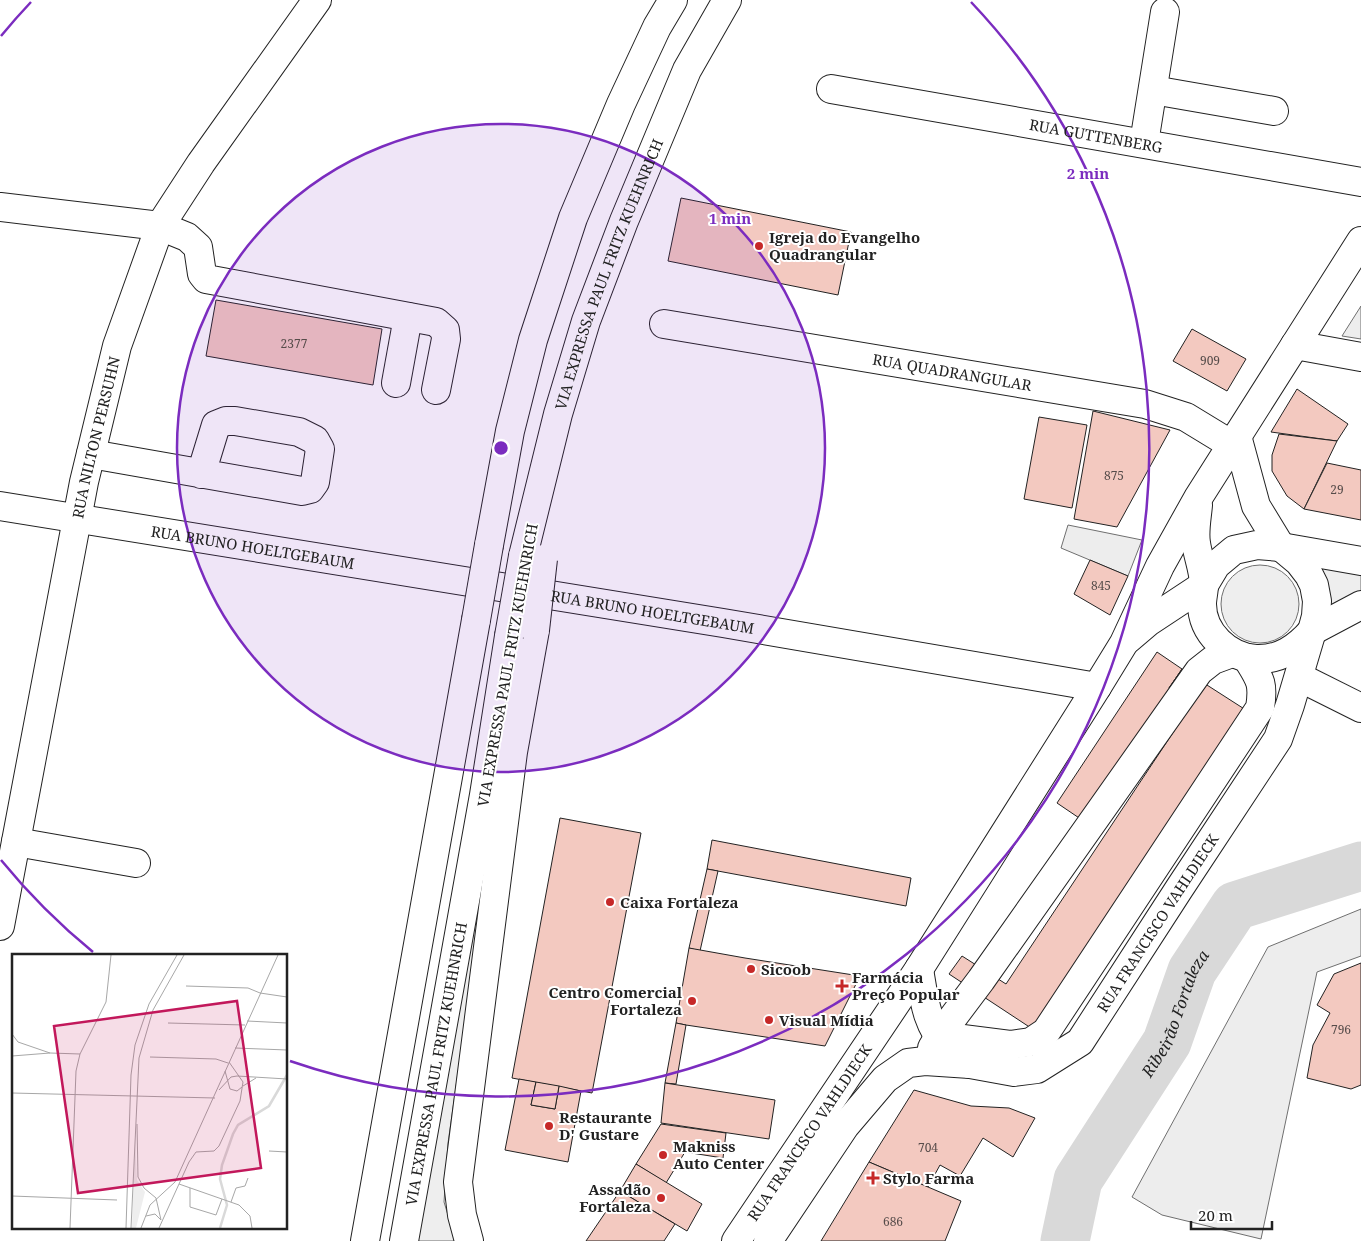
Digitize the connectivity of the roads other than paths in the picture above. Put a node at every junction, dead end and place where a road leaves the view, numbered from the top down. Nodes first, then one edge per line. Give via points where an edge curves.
1 (317, 0) edge
2 (673, 0) edge
3 (727, 0) edge
4 (1165, 12) dead end
5 (831, 89) dead end
6 (1153, 90) junction
7 (1274, 111) dead end
8 (1144, 143) junction
9 (1361, 182) edge
10 (0, 206) edge
11 (160, 226) junction
12 (1361, 241) edge
13 (408, 317) junction
14 (664, 324) dead end
15 (1295, 345) junction
16 (1361, 357) edge
17 (396, 383) dead end
18 (436, 390) dead end
19 (1234, 440) junction
20 (91, 454) junction
21 (201, 474) dead end
22 (1198, 498) junction
23 (0, 506) edge
24 (77, 519) junction
25 (1281, 547) junction
26 (533, 558) junction
27 (1361, 561) edge
28 (1204, 585) junction
29 (1361, 605) edge
30 (1312, 631) junction
31 (1124, 643) junction
32 (1240, 656) junction
33 (1299, 677) junction
34 (1097, 686) junction
35 (1361, 708) edge
36 (16, 842) junction
37 (136, 862) dead end
38 (0, 926) edge
39 (919, 969) junction
40 (938, 1036) junction
41 (925, 1061) junction
42 (970, 1064) junction
43 (365, 1241) edge
44 (404, 1241) edge
45 (469, 1241) edge
46 (736, 1241) edge
47 (768, 1241) edge

1 - 11 main road, RUA NILTON PERSUHN
2 - 43 main road, bridge via 657,27 573,218 533,340 510,432
3 - 26 main road, VIA EXPRESSA PAUL FRITZ KUEHNRICH via 687,70 586,321 558,414
4 - 6 main road
5 - 8 main road, RUA GUTTENBERG
6 - 7 main road
6 - 8 main road
8 - 9 main road, RUA GUTTENBERG
10 - 11 main road
11 - 13 main road via 187,238 198,247 202,274 206,279
11 - 20 main road, RUA NILTON PERSUHN via 117,346
12 - 15 main road, RUA FRANCISCO VAHLDIECK
13 - 17 main road
13 - 18 main road via 436,322 445,330
14 - 19 main road, RUA QUADRANGULAR via 1145,404 1186,417
15 - 16 main road
15 - 19 main road, RUA FRANCISCO VAHLDIECK
19 - 22 main road, RUA FRANCISCO VAHLDIECK
19 - 25 main road, RUA FRANCISCO VAHLDIECK via 1256,506
20 - 21 main road
20 - 24 main road, RUA NILTON PERSUHN
22 - 28 main road via 1196,541
22 - 31 main road, RUA FRANCISCO VAHLDIECK via 1160,566
23 - 24 main road, RUA BRUNO HOELTGEBAUM
24 - 34 main road, RUA BRUNO HOELTGEBAUM
24 - 36 main road, RUA NILTON PERSUHN
25 - 27 main road
25 - 28 main road via 1257,544 1234,550 1216,565
25 - 30 main road, RUA FRANCISCO VAHLDIECK via 1299,562 1314,585 1317,602
26 - 44 main road, VIA EXPRESSA PAUL FRITZ KUEHNRICH, bridge via 509,636 484,795
26 - 45 main road, bridge via 536,630 513,752 458,1182
28 - 31 main road, RUA FRANCISCO VAHLDIECK via 1148,622
28 - 32 main road via 1202,605 1206,624 1217,641
29 - 30 main road
30 - 32 main road via 1287,653 1267,659
30 - 33 main road, RUA FRANCISCO VAHLDIECK
31 - 34 main road, RUA FRANCISCO VAHLDIECK
32 - 40 main road via 1213,660 1200,671
32 - 40 main road via 1258,675 1263,691 1260,708 1046,1032 1031,1042 1010,1045
33 - 35 main road
33 - 42 main road, RUA FRANCISCO VAHLDIECK via 1278,739 1080,1042 1037,1069 1014,1072
34 - 39 main road, RUA FRANCISCO VAHLDIECK
36 - 37 main road
36 - 38 main road, RUA NILTON PERSUHN
39 - 40 main road via 926,1011
39 - 46 main road, RUA FRANCISCO VAHLDIECK
40 - 41 main road
40 - 42 main road via 949,1049
41 - 42 main road, RUA FRANCISCO VAHLDIECK
41 - 47 main road, RUA FRANCISCO VAHLDIECK via 908,1064 885,1079 845,1126

